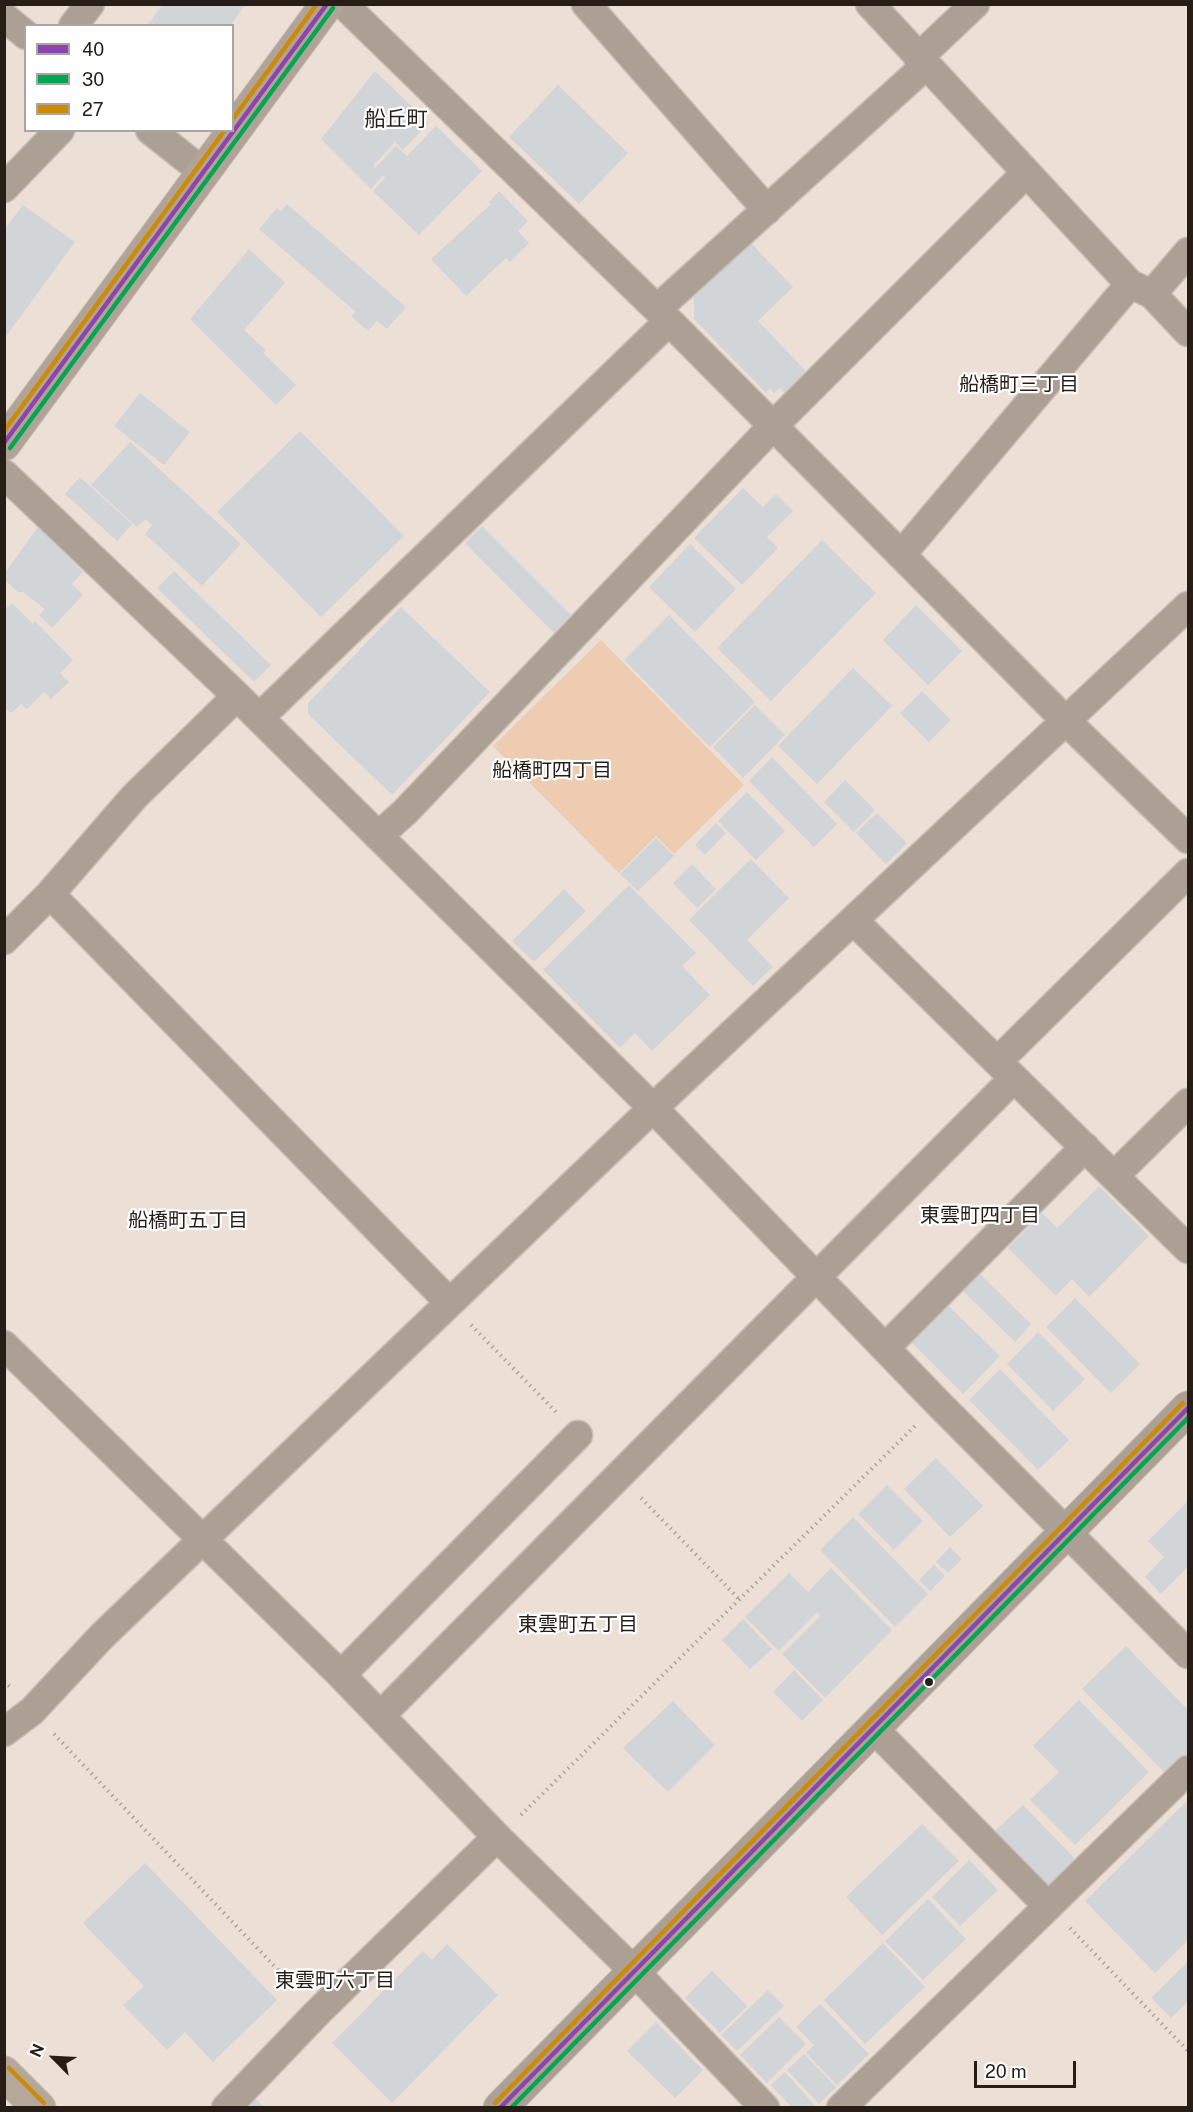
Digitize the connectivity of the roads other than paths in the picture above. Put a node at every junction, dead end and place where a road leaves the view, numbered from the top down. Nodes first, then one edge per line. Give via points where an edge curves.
1 (90, 4) edge
2 (327, 4) edge
3 (343, 4) edge
4 (586, 4) edge
5 (870, 4) edge
6 (975, 4) edge
7 (4, 17) edge
8 (75, 24) edge
9 (24, 33) edge
10 (922, 62) junction
11 (234, 130) edge
12 (58, 132) edge
13 (153, 132) edge
14 (233, 132) edge
15 (203, 172) junction
16 (1025, 174) junction
17 (4, 188) edge
18 (767, 210) junction
19 (1188, 252) edge
20 (1141, 289) junction
21 (662, 316) junction
22 (1188, 332) edge
23 (772, 427) junction
24 (4, 444) edge
25 (4, 474) edge
26 (900, 555) junction
27 (1188, 606) edge
28 (237, 696) junction
29 (259, 718) junction
30 (1066, 722) junction
31 (378, 836) junction
32 (1188, 839) edge
33 (1188, 873) edge
34 (50, 894) junction
35 (854, 921) junction
36 (4, 940) edge
37 (1006, 1070) junction
38 (1188, 1103) edge
39 (653, 1108) junction
40 (1085, 1147) junction
41 (1114, 1176) junction
42 (1188, 1249) edge
43 (816, 1276) junction
44 (449, 1302) junction
45 (4, 1345) edge
46 (885, 1348) junction
47 (1188, 1408) edge
48 (578, 1435) dead end
49 (1068, 1530) junction
50 (202, 1541) junction
51 (1188, 1654) edge
52 (341, 1675) junction
53 (381, 1715) junction
54 (873, 1728) junction
55 (4, 1732) edge
56 (1188, 1770) edge
57 (497, 1837) junction
58 (1048, 1906) junction
59 (634, 1971) junction
60 (4, 2073) edge
61 (39, 2108) edge
62 (226, 2108) edge
63 (500, 2108) edge
64 (765, 2108) edge
65 (841, 2108) edge

1 - 8 street
2 - 11 highway
3 - 21 street
4 - 18 street
5 - 10 street
6 - 10 street
7 - 9 street
10 - 16 street
10 - 18 street
12 - 17 street
13 - 15 street
14 - 15 highway
15 - 24 highway
16 - 20 street
16 - 23 street
18 - 21 street
19 - 20 street
20 - 22 street
20 - 26 street
21 - 23 street
21 - 29 street
23 - 26 street
23 - 31 street
25 - 28 street
26 - 30 street
27 - 30 street
28 - 29 street
28 - 34 street via 134,797
29 - 31 street
30 - 32 street
30 - 35 street
31 - 39 street
33 - 37 street
34 - 36 street
34 - 44 street
35 - 37 street
35 - 39 street
37 - 40 street
37 - 43 street
38 - 41 street
39 - 43 street
39 - 44 street
40 - 41 street
40 - 46 street
41 - 42 street
43 - 46 street
43 - 53 street
44 - 50 street
45 - 50 street
46 - 49 street
47 - 49 street
48 - 52 street
49 - 51 street
49 - 54 street
50 - 52 street
50 - 55 street via 102,1636 32,1711
52 - 53 street
53 - 57 street
54 - 58 street
54 - 59 street
56 - 58 street
57 - 59 street
57 - 62 street
58 - 65 street
59 - 63 street
59 - 64 street
60 - 61 main road

